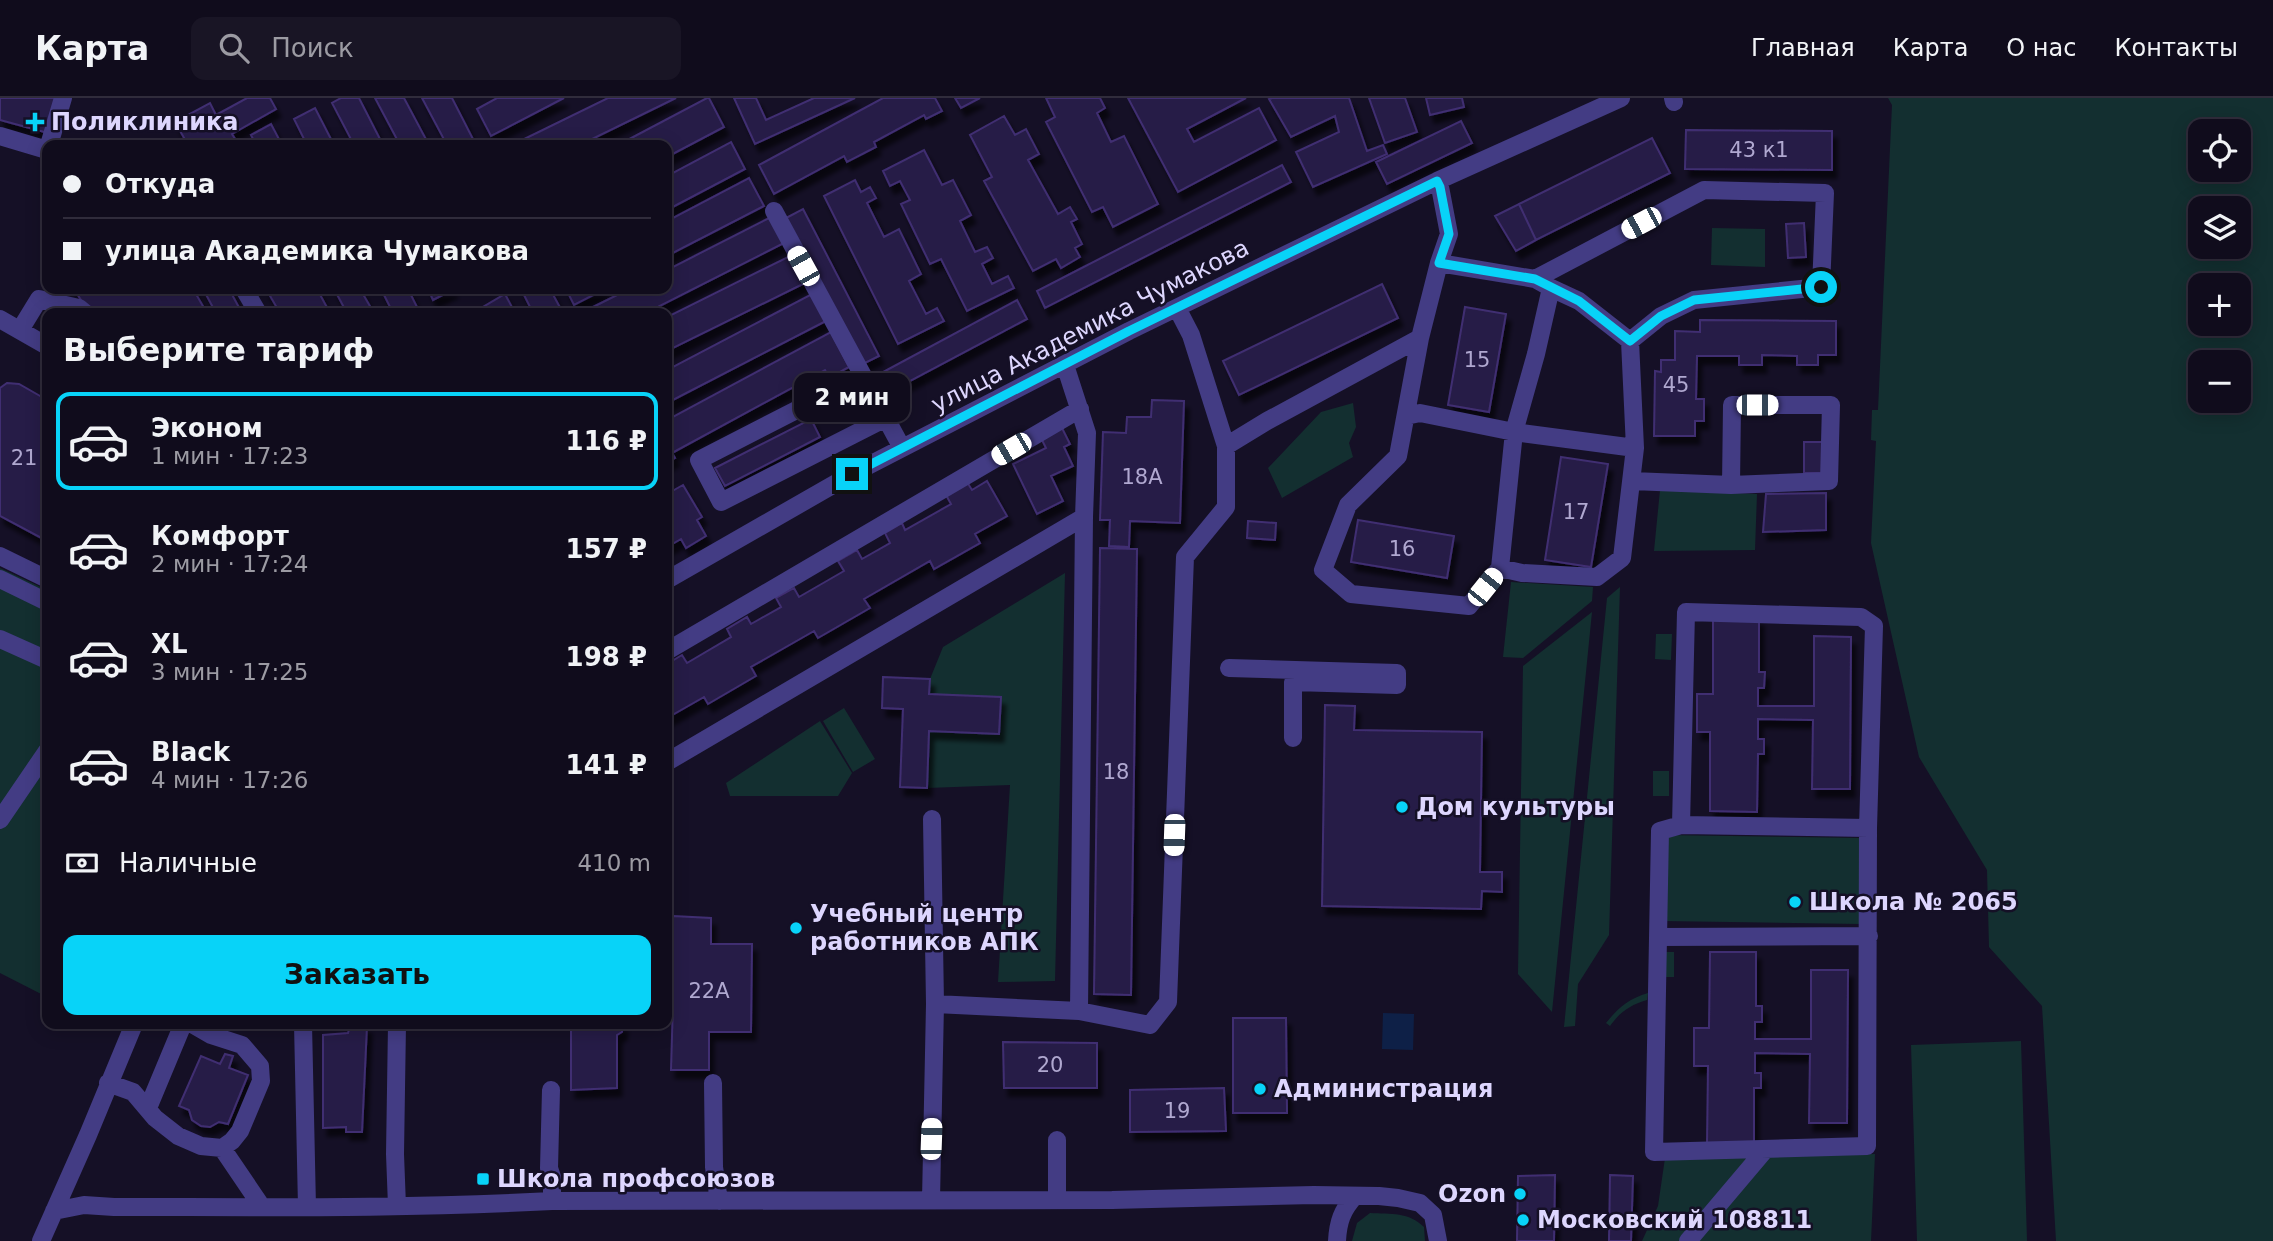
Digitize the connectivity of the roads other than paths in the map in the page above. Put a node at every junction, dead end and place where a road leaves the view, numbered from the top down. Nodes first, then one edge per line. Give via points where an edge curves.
1 (63, 98) edge
2 (1621, 98) edge
3 (0, 136) edge
4 (50, 140) edge
5 (42, 146) edge
6 (1437, 181) junction
7 (774, 211) dead end
8 (1439, 263) junction
9 (1535, 279) junction
10 (1552, 288) junction
11 (80, 308) edge
12 (1177, 308) junction
13 (0, 319) edge
14 (20, 330) junction
15 (1420, 338) junction
16 (1630, 341) junction
17 (42, 343) edge
18 (1066, 365) junction
19 (863, 376) junction
20 (1080, 409) junction
21 (1406, 416) junction
22 (886, 418) junction
23 (1514, 432) junction
24 (1226, 446) junction
25 (902, 448) junction
26 (1635, 448) junction
27 (1632, 481) junction
28 (1731, 485) junction
29 (1084, 517) junction
30 (0, 556) edge
31 (1500, 568) junction
32 (42, 577) edge
33 (672, 577) edge
34 (0, 579) edge
35 (42, 600) edge
36 (0, 639) edge
37 (672, 648) edge
38 (42, 658) edge
39 (1229, 668) dead end
40 (1293, 738) dead end
41 (42, 758) edge
42 (672, 759) edge
43 (932, 819) dead end
44 (0, 820) edge
45 (1681, 825) junction
46 (1868, 828) junction
47 (1869, 936) junction
48 (1658, 937) junction
49 (935, 1004) junction
50 (1079, 1011) junction
51 (132, 1029) edge
52 (181, 1029) edge
53 (201, 1029) edge
54 (303, 1029) edge
55 (397, 1029) edge
56 (108, 1083) junction
57 (713, 1083) dead end
58 (551, 1090) dead end
59 (148, 1108) junction
60 (1057, 1140) dead end
61 (222, 1148) junction
62 (1765, 1150) junction
63 (1355, 1196) junction
64 (931, 1200) junction
65 (1057, 1200) junction
66 (552, 1201) junction
67 (719, 1201) junction
68 (397, 1206) junction
69 (261, 1207) junction
70 (307, 1207) junction
71 (54, 1211) junction
72 (41, 1241) edge
73 (1337, 1241) edge
74 (1438, 1241) edge
75 (1688, 1241) edge

1 - 4 street
2 - 6 street, улица Академика Чумакова
3 - 5 street
6 - 8 street via 1449,234
6 - 12 street, улица Академика Чумакова
7 - 19 street
8 - 9 street
8 - 15 street
9 - 10 street
9 - 16 street via 1704,190 1825,194 1821,287 1694,300 1661,316
10 - 16 street via 1579,301
10 - 23 street
11 - 14 street via 39,299
12 - 18 street, улица Академика Чумакова
12 - 24 street via 1191,335
13 - 14 street
14 - 17 street
15 - 21 street
15 - 24 street
16 - 26 street
18 - 20 street
18 - 25 street, улица Академика Чумакова
19 - 22 street
19 - 22 street via 699,460 721,502
20 - 29 street via 1087,433
20 - 37 street
21 - 23 street via 1420,413
21 - 31 street via 1398,456 1348,505 1323,570 1351,594 1469,606
22 - 25 street
23 - 26 street
23 - 31 street
24 - 50 street via 1226,507 1185,557 1168,1002 1150,1025
25 - 33 street, улица Академика Чумакова
26 - 27 street
27 - 28 street
27 - 31 street via 1622,558 1597,577
28 - 28 street via 1732,405 1830,405 1829,481
29 - 42 street
29 - 50 street
30 - 32 street
34 - 35 street
36 - 38 street
39 - 40 street via 1397,673 1397,685 1293,682
41 - 44 street
43 - 49 street
45 - 46 street
45 - 46 street via 1686,612 1861,617 1874,626
45 - 48 street via 1660,831
46 - 47 street
47 - 48 street
47 - 62 street via 1867,1146
48 - 62 street via 1654,1152
49 - 50 street
49 - 64 street
51 - 56 street
52 - 59 street
53 - 61 street via 242,1045 260,1066 261,1082 240,1131
54 - 70 street
55 - 68 street
56 - 59 street via 133,1092
56 - 71 street
57 - 67 street
58 - 66 street
59 - 61 street via 178,1136 201,1146
60 - 65 street
61 - 69 street
62 - 75 street
63 - 65 street
63 - 73 street via 1344,1208
63 - 74 street via 1420,1203 1433,1215
64 - 65 street
64 - 67 street
66 - 67 street
66 - 68 street
68 - 70 street
69 - 70 street
69 - 71 street via 84,1205
71 - 72 street

